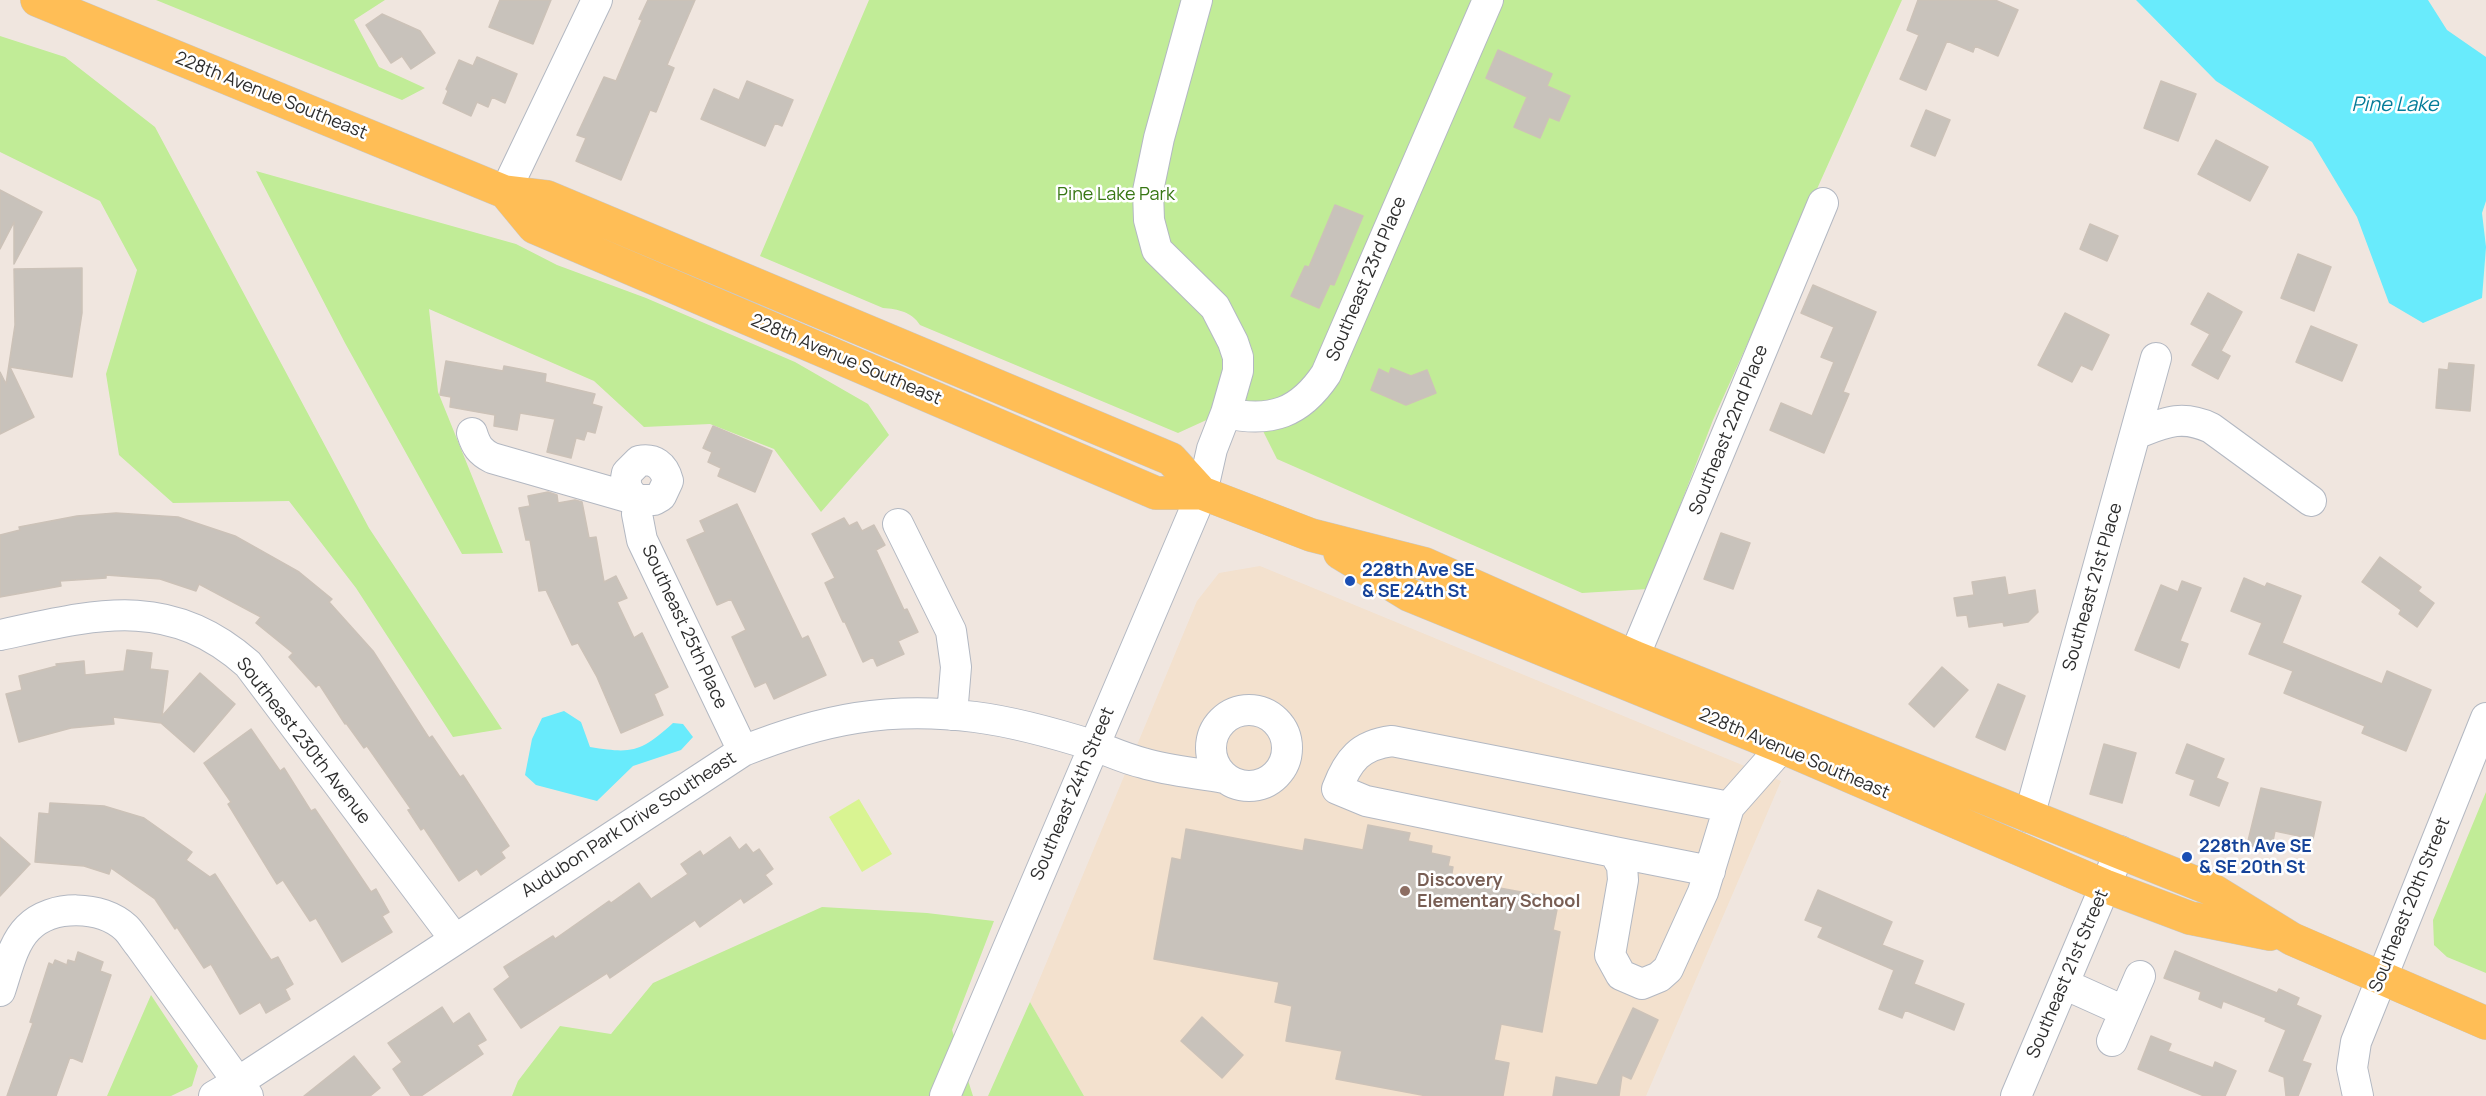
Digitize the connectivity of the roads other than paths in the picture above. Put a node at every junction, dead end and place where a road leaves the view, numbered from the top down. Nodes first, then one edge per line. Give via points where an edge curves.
1 (37, 0) edge
2 (597, 0) edge
3 (1197, 0) edge
4 (1488, 0) edge
5 (505, 192) junction
6 (1823, 203) dead end
7 (748, 281) junction
8 (733, 311) junction
9 (2156, 358) dead end
10 (1226, 413) junction
11 (472, 433) dead end
12 (2135, 434) junction
13 (1202, 493) junction
14 (2311, 501) dead end
15 (898, 524) dead end
16 (1311, 534) junction
17 (0, 635) edge
18 (1634, 657) junction
19 (952, 715) junction
20 (2486, 717) edge
21 (1093, 746) junction
22 (1782, 747) junction
23 (743, 751) junction
24 (1914, 770) junction
25 (1224, 778) dead end
26 (1729, 807) junction
27 (2029, 817) junction
28 (2120, 851) junction
29 (1614, 852) junction
30 (1710, 871) junction
31 (2105, 886) junction
32 (454, 939) junction
33 (2292, 939) junction
34 (2140, 976) dead end
35 (2380, 978) junction
36 (2064, 984) junction
37 (0, 991) edge
38 (2124, 1011) junction
39 (2486, 1023) edge
40 (2112, 1041) dead end
41 (233, 1091) edge
42 (945, 1096) edge
43 (2016, 1096) edge
44 (2358, 1096) edge

1 - 5 main road, 228th Avenue Southeast
2 - 5 street
3 - 10 street via 1159,138 1148,192 1149,219 1157,250 1215,307 1233,342 1238,371
4 - 10 street, Southeast 23rd Place via 1326,374 1304,401 1285,411 1266,418
5 - 7 main road, 228th Avenue Southeast via 547,197
5 - 8 main road, 228th Avenue Southeast via 534,227
6 - 18 street, Southeast 22nd Place
7 - 8 main road
7 - 13 main road, 228th Avenue Southeast via 1171,459
8 - 13 main road, 228th Avenue Southeast via 1156,493
9 - 12 street, Southeast 21st Place
10 - 13 street via 1212,449
11 - 23 street, Southeast 25th Place via 476,446 492,458 638,500 642,540
12 - 14 street via 2163,423 2196,421
12 - 27 street, Southeast 21st Place
13 - 16 main road, 228th Avenue Southeast
13 - 21 street, Southeast 24th Street
15 - 19 street via 951,631 956,667
16 - 18 main road, 228th Avenue Southeast via 1425,564
16 - 22 main road, 228th Avenue Southeast via 1409,595
17 - 32 street, Southeast 230th Avenue via 74,619 133,614 196,628 227,646 248,664
18 - 24 main road, 228th Avenue Southeast
19 - 21 street, Audubon Park Drive Southeast via 1023,727
19 - 23 street, Audubon Park Drive Southeast via 875,715 834,721 790,732
20 - 35 street, Southeast 20th Street
21 - 25 street, Audubon Park Drive Southeast via 1143,764
21 - 42 street, Southeast 24th Street
22 - 24 main road via 1811,748 1853,761
22 - 26 street
22 - 31 main road, 228th Avenue Southeast
23 - 32 street, Audubon Park Drive Southeast
24 - 27 main road, 228th Avenue Southeast
26 - 29 street via 1392,741 1374,743 1357,754 1344,770 1337,789 1366,801
26 - 30 street
27 - 28 main road, 228th Avenue Southeast
28 - 31 street, Southeast 21st Street
28 - 33 main road, 228th Avenue Southeast via 2211,889
29 - 30 street
29 - 30 street via 1622,866 1623,880 1610,955 1621,975 1642,984 1668,969
31 - 33 main road, 228th Avenue Southeast via 2190,918
31 - 36 street, Southeast 21st Street
32 - 41 street, Audubon Park Drive Southeast
33 - 35 main road, 228th Avenue Southeast
34 - 38 street
35 - 39 main road, 228th Avenue Southeast
35 - 44 street, Southeast 20th Street via 2353,1054
36 - 38 street
36 - 43 street, Southeast 21st Street
37 - 41 street via 14,949 27,929 40,920 63,911 88,911 110,918 125,928
38 - 40 street

